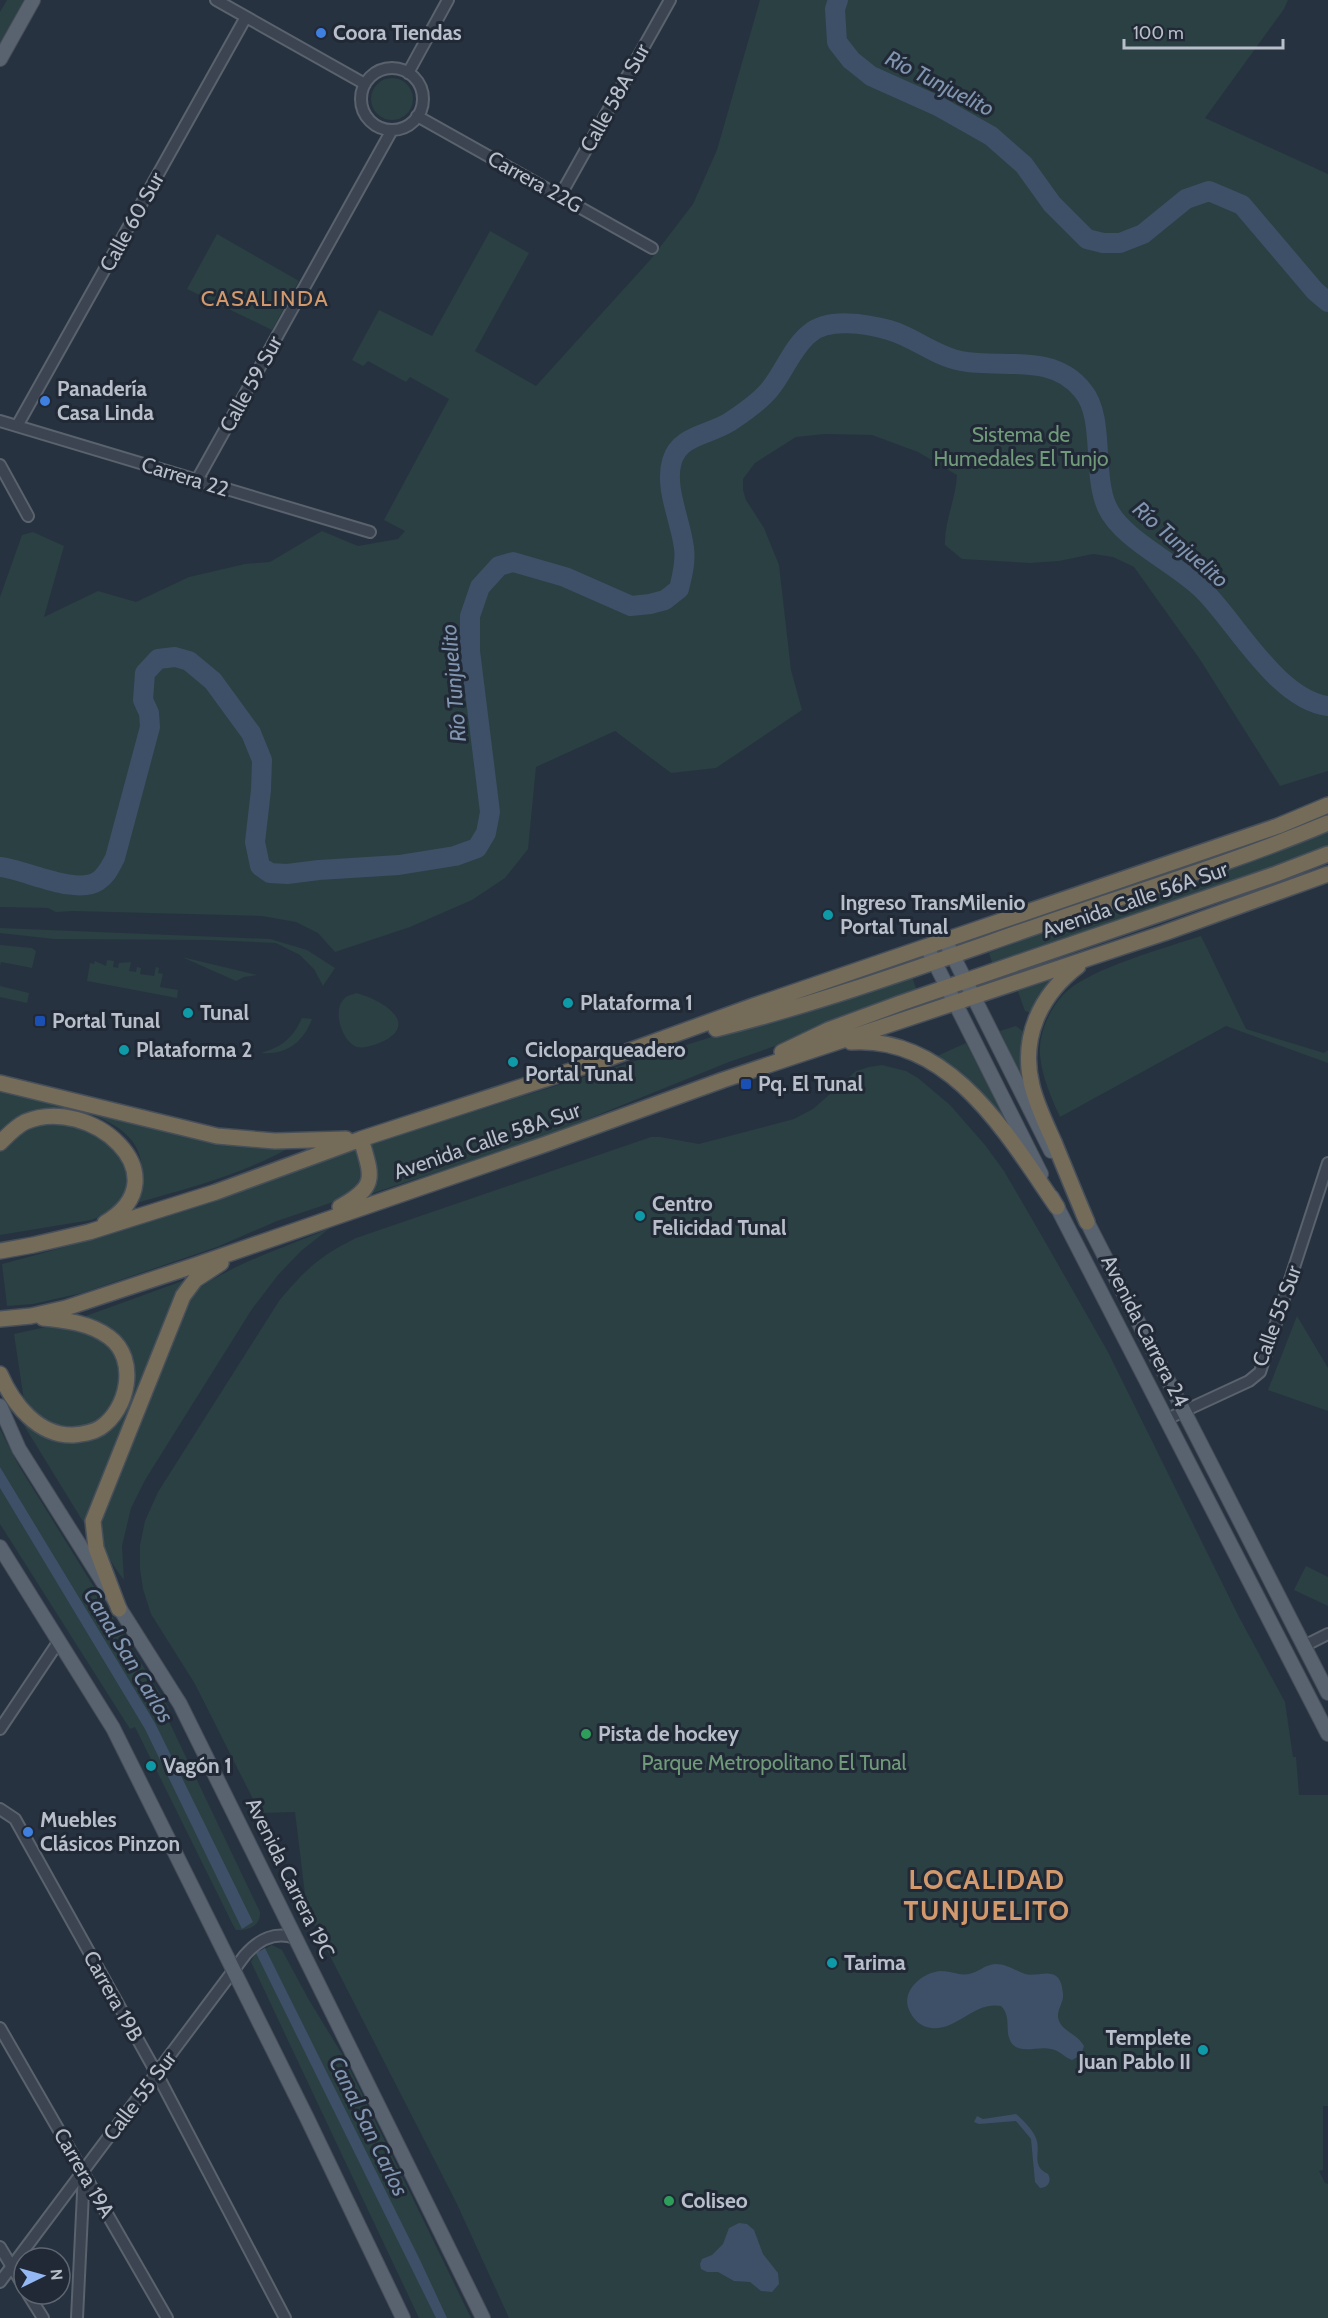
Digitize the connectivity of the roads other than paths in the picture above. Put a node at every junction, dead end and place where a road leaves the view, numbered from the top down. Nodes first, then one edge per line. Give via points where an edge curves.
1 (33, 0) edge
2 (448, 0) edge
3 (670, 0) edge
4 (221, 1) edge
5 (246, 17) junction
6 (0, 59) edge
7 (408, 73) junction
8 (365, 84) junction
9 (417, 116) junction
10 (392, 130) junction
11 (560, 196) junction
12 (652, 248) dead end
13 (0, 421) edge
14 (17, 426) junction
15 (0, 465) edge
16 (197, 480) junction
17 (28, 516) dead end
18 (370, 532) dead end
19 (1328, 805) edge
20 (1328, 823) edge
21 (1227, 843) junction
22 (1328, 854) edge
23 (1188, 874) junction
24 (1328, 874) edge
25 (945, 941) junction
26 (931, 954) junction
27 (1099, 954) junction
28 (952, 955) junction
29 (964, 980) junction
30 (947, 987) junction
31 (973, 997) junction
32 (955, 1003) junction
33 (834, 1044) junction
34 (723, 1080) junction
35 (0, 1083) edge
36 (361, 1139) junction
37 (0, 1143) edge
38 (1328, 1163) edge
39 (1057, 1207) junction
40 (1087, 1222) junction
41 (303, 1228) junction
42 (89, 1232) junction
43 (247, 1248) junction
44 (4, 1250) edge
45 (31, 1316) junction
46 (7, 1319) edge
47 (0, 1374) edge
48 (0, 1406) edge
49 (1184, 1411) junction
50 (1167, 1419) junction
51 (0, 1546) edge
52 (119, 1609) junction
53 (1328, 1634) edge
54 (59, 1641) junction
55 (1304, 1646) junction
56 (1328, 1693) edge
57 (0, 1729) edge
58 (1328, 1734) edge
59 (0, 1809) edge
60 (295, 1938) junction
61 (233, 1971) junction
62 (0, 2028) edge
63 (157, 2074) junction
64 (84, 2171) junction
65 (27, 2246) edge
66 (0, 2247) edge
67 (12, 2266) joint
68 (0, 2282) edge
69 (77, 2318) edge
70 (167, 2318) edge
71 (285, 2318) edge
72 (403, 2318) edge
73 (483, 2318) edge

1 - 6 main road
2 - 7 street
3 - 11 street, Calle 58A Sur
4 - 5 street
5 - 8 street
5 - 14 street, Calle 60 Sur
7 - 8 street via 386,69
7 - 9 street via 422,92
8 - 10 street via 361,102 368,119
9 - 10 street via 409,124
9 - 11 street, Carrera 22G
10 - 16 street, Calle 59 Sur
11 - 12 street, Carrera 22G
13 - 14 street, Carrera 22
14 - 16 street, Carrera 22
15 - 17 street
16 - 18 street, Carrera 22
19 - 21 highway, Avenida Calle 56A Sur
20 - 23 highway, Avenida Calle 56A Sur
21 - 23 highway
21 - 25 highway, Avenida Calle 56A Sur
22 - 29 highway, Avenida Calle 56A Sur
23 - 28 highway, Avenida Calle 56A Sur
24 - 27 highway, Avenida Calle 56A Sur
25 - 26 highway, Avenida Calle 58A Sur
25 - 28 main road, Avenida Carrera 24
26 - 28 highway, Avenida Calle 58A Sur
26 - 30 main road, Avenida Carrera 24
26 - 36 highway, Avenida Calle 58A Sur via 753,1006 640,1048
27 - 31 highway, Avenida Calle 56A Sur
27 - 40 highway via 1052,990 1038,1011 1028,1049 1037,1104
28 - 29 main road, Avenida Carrera 24
29 - 30 highway, Avenida Calle 56A Sur
29 - 31 main road, Avenida Carrera 24
30 - 32 main road, Avenida Carrera 24
30 - 34 highway, Avenida Calle 56A Sur via 828,1030
31 - 32 highway, Avenida Calle 58A Sur
31 - 40 main road, Avenida Carrera 24
32 - 33 highway, Avenida Calle 58A Sur
32 - 39 main road, Avenida Carrera 24
33 - 34 highway, Avenida Calle 58A Sur
33 - 39 highway via 893,1044 935,1064 973,1095
34 - 41 highway, Avenida Calle 58A Sur
35 - 36 highway via 217,1136 275,1141
36 - 41 highway via 369,1171 366,1188 356,1198
36 - 42 highway, Avenida Calle 58A Sur via 216,1192
37 - 42 highway via 25,1122 54,1115 85,1121 118,1142 132,1164 134,1187 122,1210
38 - 49 street, Calle 55 Sur via 1260,1372
39 - 50 main road, Avenida Carrera 24
40 - 49 main road, Avenida Carrera 24
41 - 43 highway, Avenida Calle 58A Sur
42 - 44 highway, Avenida Calle 58A Sur
43 - 45 highway, Avenida Calle 58A Sur via 95,1299
43 - 52 highway via 200,1276 183,1296 95,1515 92,1527 96,1548
45 - 46 highway, Avenida Calle 58A Sur
45 - 47 highway via 79,1324 109,1337 124,1357 127,1370 122,1401 101,1427 86,1434 61,1434 44,1428 24,1413
48 - 52 main road, Avenida Carrera 19C via 19,1449
49 - 50 street, Calle 55 Sur
49 - 55 main road, Avenida Carrera 24
50 - 58 main road, Avenida Carrera 24
51 - 54 main road
52 - 60 main road, Avenida Carrera 19C via 180,1704
53 - 55 street
54 - 57 street
54 - 61 main road via 113,1728
55 - 56 main road, Avenida Carrera 24
59 - 63 street, Carrera 19B via 15,1819
60 - 61 street, Calle 55 Sur via 280,1935 260,1942
60 - 73 main road, Avenida Carrera 19C
61 - 63 street, Calle 55 Sur
61 - 72 main road
62 - 64 street, Carrera 19A
63 - 64 street, Calle 55 Sur
63 - 71 street, Carrera 19B
64 - 65 street, Calle 55 Sur
64 - 69 street
64 - 70 street, Carrera 19A
66 - 67 street
67 - 68 street, Calle 55 Sur

